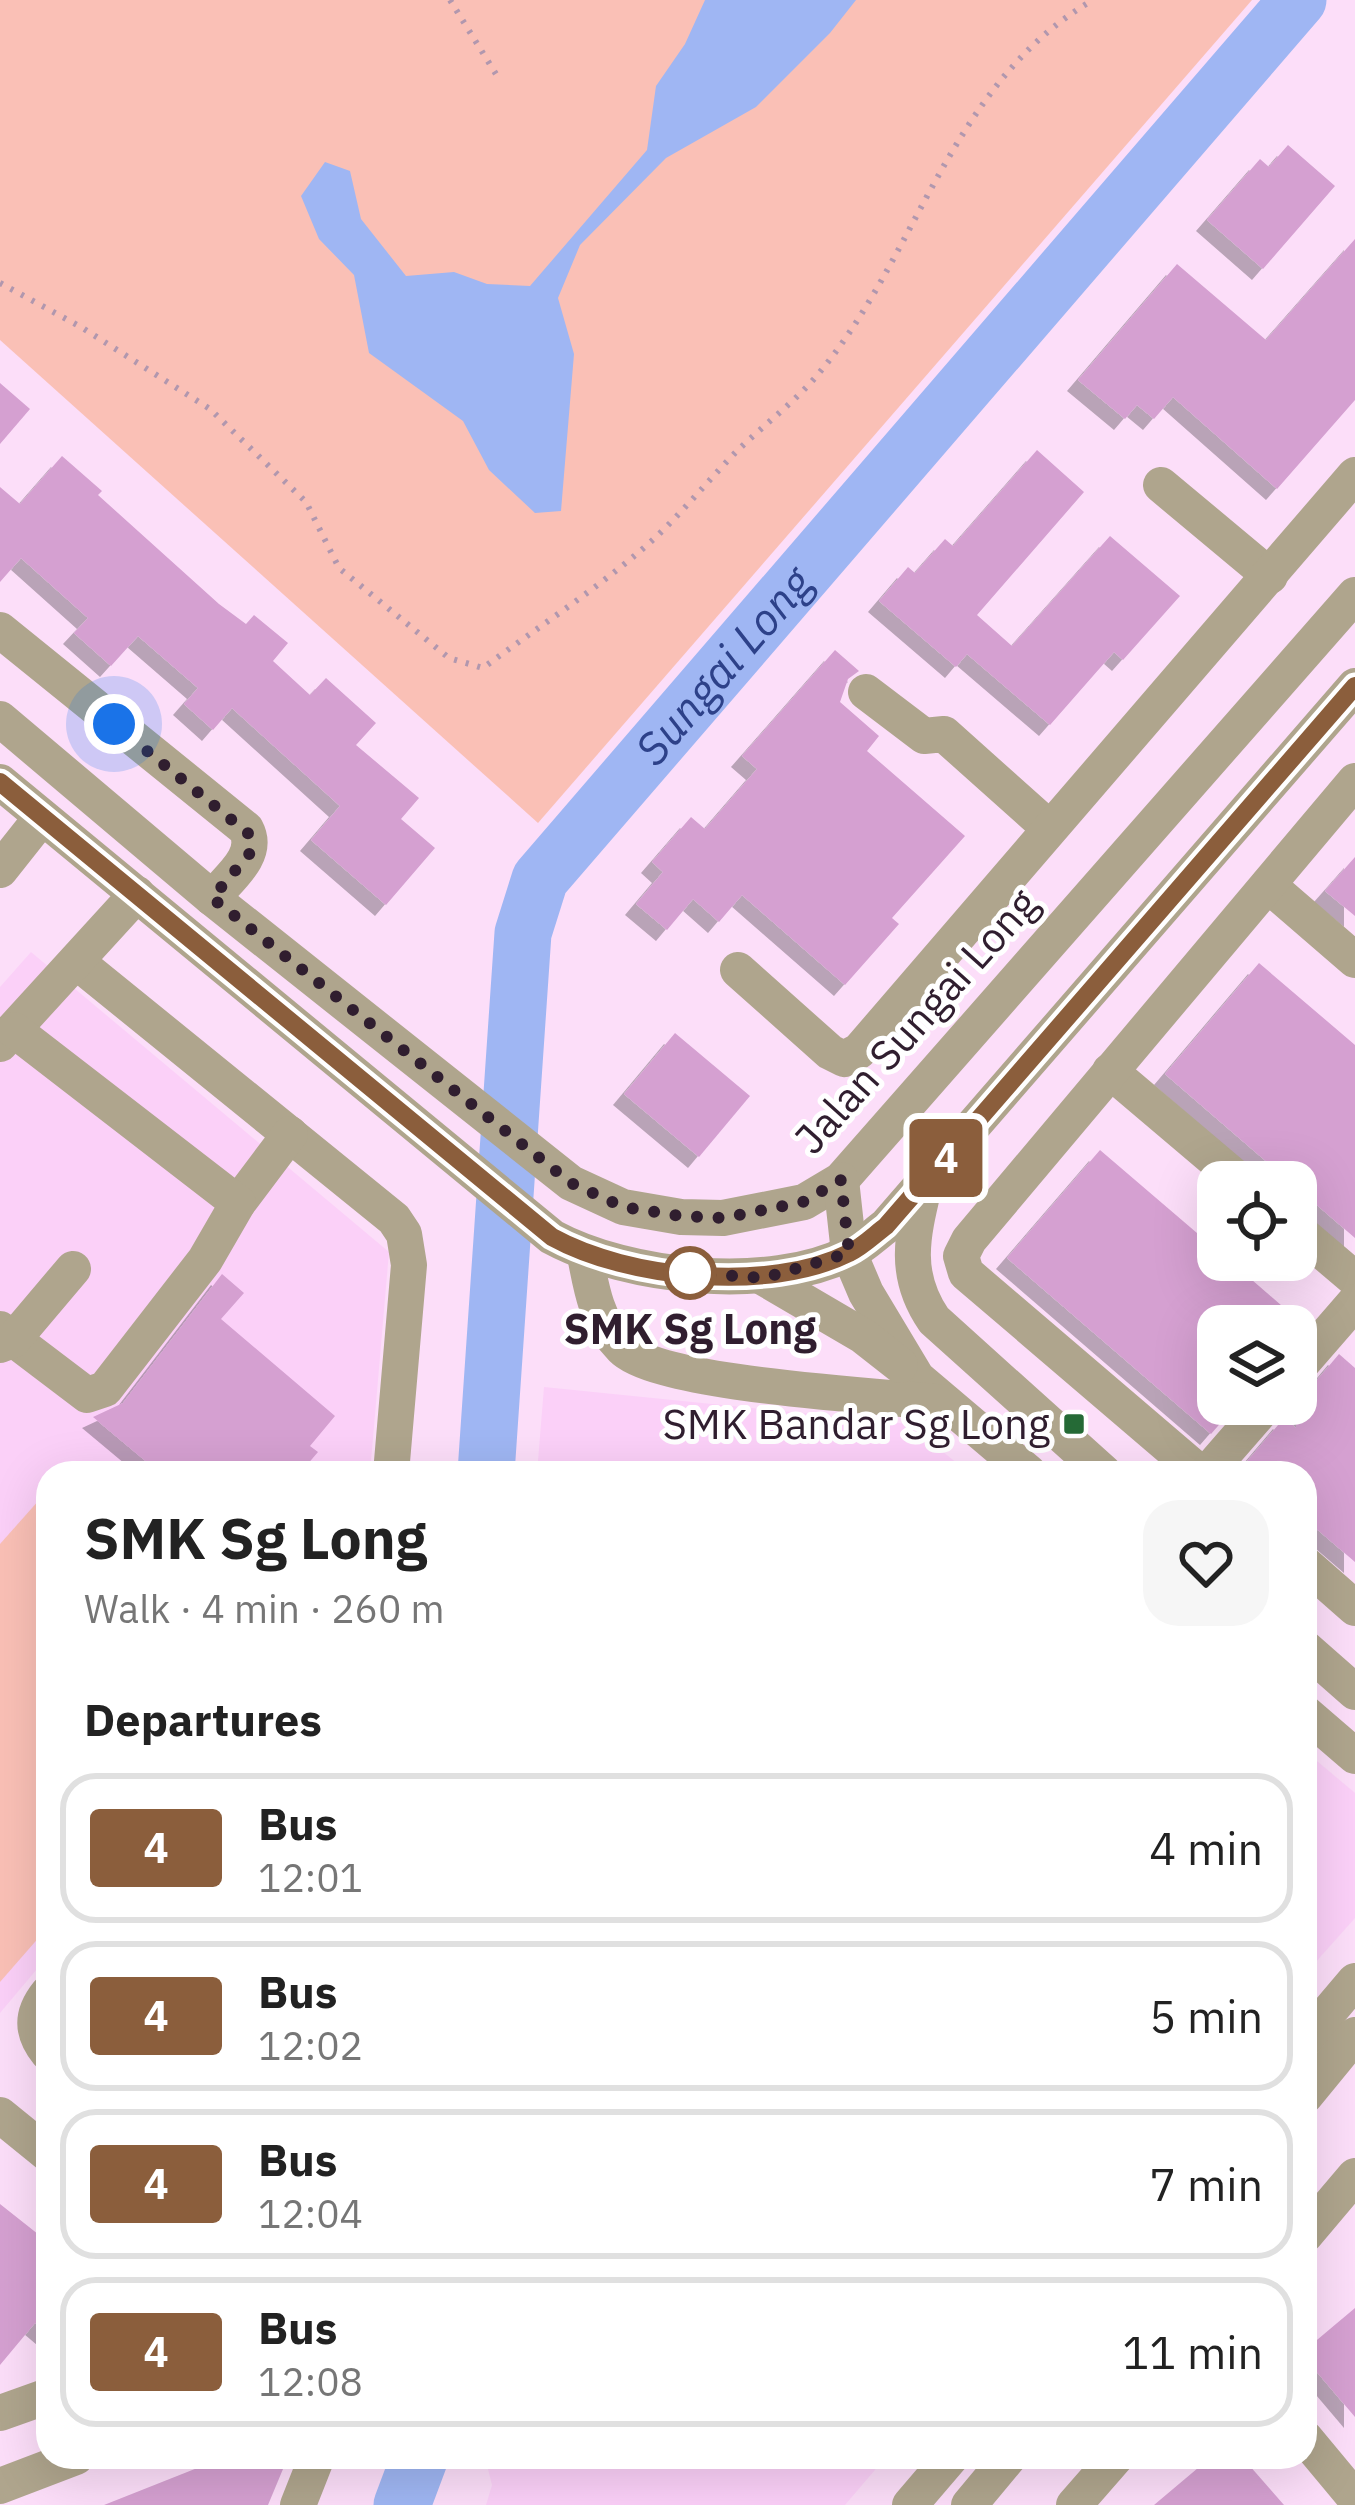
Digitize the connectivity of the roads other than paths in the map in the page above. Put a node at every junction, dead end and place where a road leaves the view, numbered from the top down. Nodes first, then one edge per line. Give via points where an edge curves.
1 (1355, 475) edge
2 (1161, 485) dead end
3 (1270, 576) junction
4 (1355, 595) edge
5 (0, 630) edge
6 (1355, 686) edge
7 (866, 692) dead end
8 (0, 719) edge
9 (1355, 781) edge
10 (0, 782) edge
11 (42, 817) junction
12 (1048, 827) junction
13 (0, 870) edge
14 (1268, 885) junction
15 (137, 894) junction
16 (212, 898) junction
17 (1355, 960) edge
18 (77, 962) junction
19 (738, 970) dead end
20 (7, 1037) edge
21 (1111, 1071) junction
22 (290, 1134) junction
23 (1216, 1161) edge
24 (841, 1180) junction
25 (925, 1183) junction
26 (238, 1203) junction
27 (1317, 1247) edge
28 (849, 1253) junction
29 (585, 1255) junction
30 (73, 1269) dead end
31 (764, 1278) junction
32 (1355, 1280) edge
33 (1355, 1301) edge
34 (4, 1338) edge
35 (1317, 1345) edge
36 (916, 1378) junction
37 (946, 1403) junction
38 (1248, 1425) edge
39 (392, 1461) edge
40 (1015, 1461) edge
41 (1091, 1461) edge
42 (1189, 1461) edge
43 (1214, 1461) edge
44 (1317, 1575) edge
45 (1355, 1608) edge
46 (1317, 1659) edge
47 (1355, 1692) edge
48 (1317, 1723) edge
49 (1355, 1756) edge
50 (1355, 1981) edge
51 (1317, 2026) edge
52 (1355, 2035) edge
53 (1317, 2081) edge
54 (0, 2115) edge
55 (36, 2144) edge
56 (1355, 2176) edge
57 (1317, 2221) edge
58 (36, 2400) edge
59 (0, 2414) edge
60 (1317, 2452) edge
61 (45, 2469) edge
62 (312, 2469) edge
63 (941, 2469) edge
64 (999, 2469) edge
65 (1105, 2469) edge
66 (0, 2486) edge
67 (1355, 2498) edge
68 (298, 2505) edge
69 (910, 2505) edge
70 (969, 2505) edge
71 (1074, 2505) edge

1 - 3 street
2 - 3 street
3 - 12 street
4 - 24 street, Jalan Sungai Long
5 - 16 street via 246,829 250,853
6 - 25 street
7 - 12 street via 924,736 944,734
8 - 16 street, Jalan Sungai Long
9 - 14 street
10 - 11 street
11 - 13 street
11 - 15 street
12 - 19 street via 844,1059
14 - 17 street
14 - 21 street
15 - 18 street
15 - 29 street via 552,1237
16 - 24 street, Jalan Sungai Long via 571,1183 623,1207 723,1218 803,1202
18 - 20 street
18 - 22 street
20 - 26 street
21 - 23 street
21 - 42 street via 961,1256 966,1273
22 - 26 street
22 - 39 street via 404,1234 410,1265
24 - 28 street
25 - 28 street
25 - 41 street via 910,1246 923,1305
26 - 34 street via 205,1260 106,1389 87,1395
27 - 32 street
28 - 31 street
28 - 36 street
29 - 31 street
29 - 37 street via 601,1318 637,1360 718,1379
30 - 34 street
31 - 36 street
33 - 35 street
36 - 37 street
37 - 40 street
38 - 43 street
44 - 45 street
46 - 47 street
48 - 49 street
50 - 51 street
52 - 53 street
54 - 55 street
56 - 57 street
58 - 59 street
60 - 67 street
61 - 66 street
62 - 68 street
63 - 69 street
64 - 70 street
65 - 71 street

